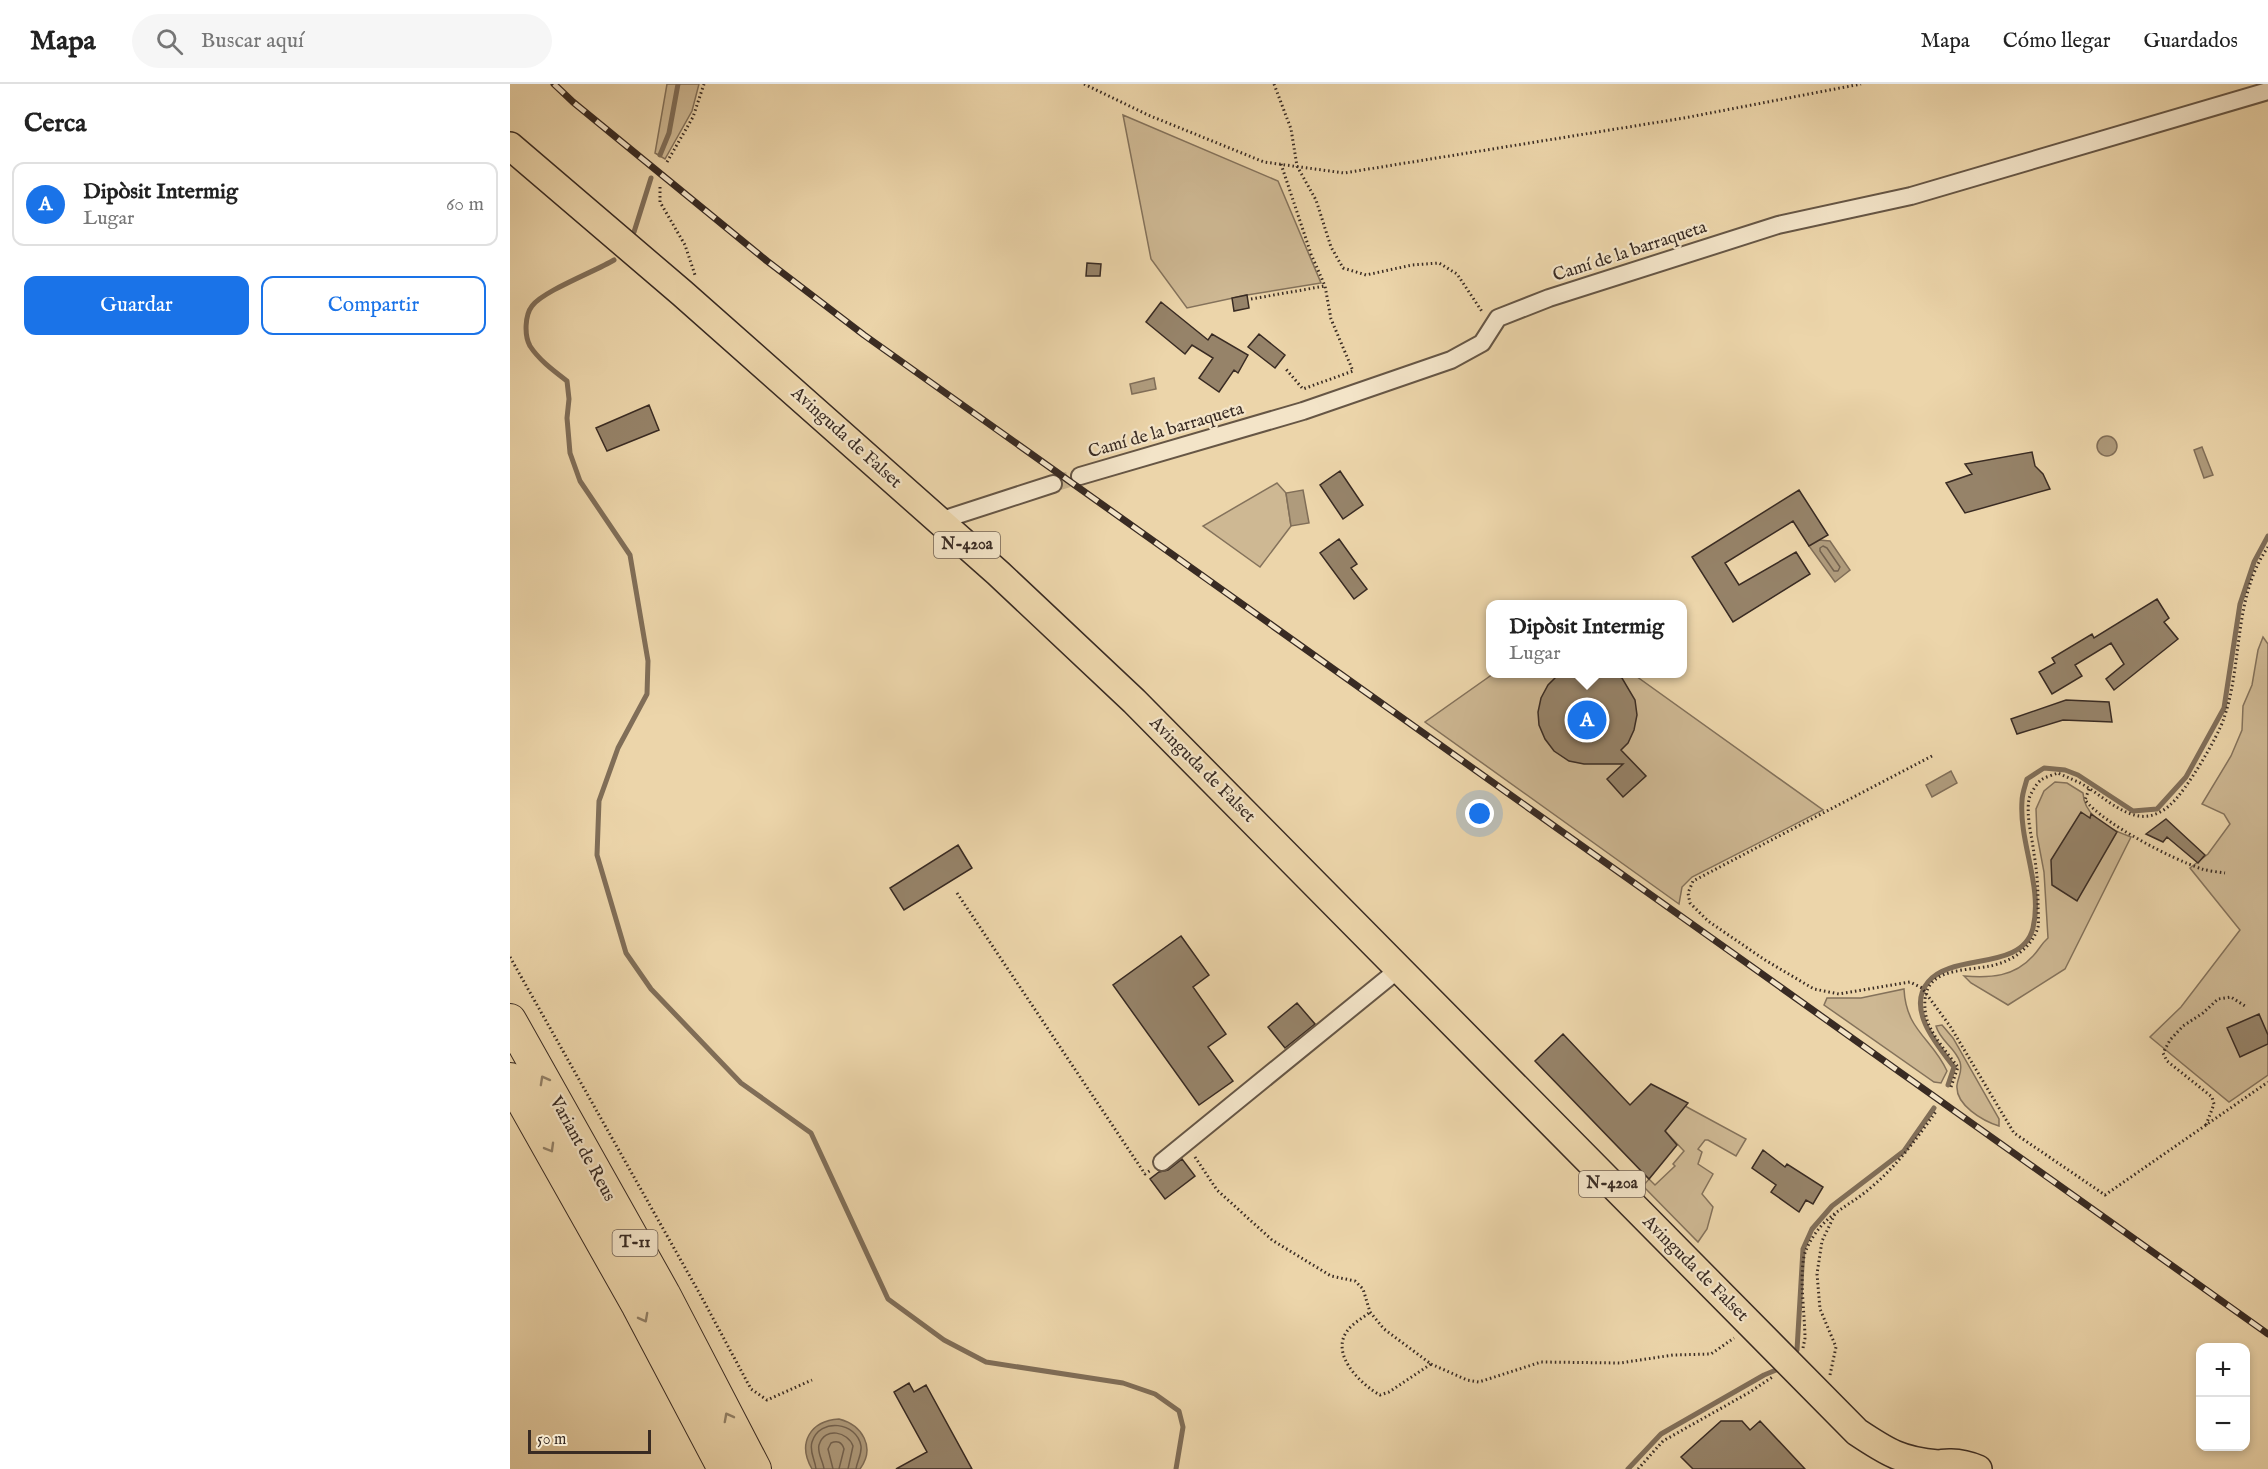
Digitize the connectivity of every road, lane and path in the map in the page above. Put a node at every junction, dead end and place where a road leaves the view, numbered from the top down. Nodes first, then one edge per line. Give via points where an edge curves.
1 (704, 84) edge
2 (1084, 84) edge
3 (1274, 84) edge
4 (1861, 84) edge
5 (2268, 91) edge
6 (510, 146) edge
7 (667, 162) dead end
8 (1281, 164) junction
9 (1297, 166) junction
10 (660, 187) dead end
11 (1325, 286) junction
12 (682, 293) junction
13 (1251, 299) dead end
14 (1493, 327) junction
15 (1285, 368) dead end
16 (1080, 476) tunnel mouth
17 (1053, 484) tunnel mouth
18 (939, 520) junction
19 (2268, 547) edge
20 (1932, 756) dead end
21 (2089, 788) junction
22 (2225, 873) dead end
23 (957, 893) dead end
24 (510, 957) edge
25 (1399, 969) junction
26 (1927, 995) junction
27 (2245, 1006) dead end
28 (510, 1020) edge
29 (510, 1079) edge
30 (2268, 1082) edge
31 (1951, 1087) dead end
32 (1937, 1110) dead end
33 (2206, 1125) junction
34 (1185, 1143) junction
35 (1162, 1162) joint
36 (1837, 1211) junction
37 (1370, 1312) junction
38 (1752, 1327) junction
39 (1799, 1353) dead end
40 (1431, 1364) junction
41 (1778, 1373) dead end
42 (812, 1380) dead end
43 (1824, 1399) junction
44 (1857, 1432) junction
45 (1931, 1467) edge
46 (724, 1469) edge
47 (755, 1469) edge
48 (1638, 1469) edge
49 (1880, 1469) edge
50 (1978, 1469) edge

1 - 7 path via 693,117
2 - 8 path via 1204,139 1264,162
3 - 9 path via 1291,129
4 - 9 path via 1673,120 1344,173
5 - 14 street, Camí de la barraqueta via 1911,196 1778,225 1549,298 1498,318
6 - 12 main road, Avinguda de Falset / N-420a
8 - 9 path
8 - 11 path
9 - 14 path via 1316,200 1331,247 1343,268 1366,274 1439,263 1457,274
10 - 12 path via 660,201 685,245 696,277
11 - 13 path
11 - 15 path via 1331,319 1353,371 1303,389
12 - 18 main road, Avinguda de Falset / N-420a
14 - 16 street, Camí de la barraqueta via 1482,344 1451,360 1303,411
17 - 18 street
18 - 25 main road, Avinguda de Falset / N-420a via 1134,701
19 - 21 path via 2244,606 2223,720 2190,780 2171,804 2151,817 2126,812
20 - 26 path via 1693,881 1688,893 1690,903 1708,921 1814,989 1839,993 1910,982
21 - 22 path via 2085,800 2094,811 2183,861
21 - 26 path via 2058,774 2041,780 2029,797 2038,926 2027,947 1991,966 1962,968 1940,975
23 - 35 path via 1144,1174
24 - 42 path via 751,1389 767,1400
25 - 34 street
25 - 38 main road, Avinguda de Falset / N-420a
26 - 31 path via 1926,1017 1958,1067
26 - 33 path via 2014,1133 2105,1195
27 - 33 path via 2231,997 2218,999 2183,1026 2163,1053 2212,1097 2214,1104
47 -> 28 highway, Variant de Reus / T-11 via 664,1294
29 -> 46 highway, Variant de Reus / T-11 via 638,1306
30 - 33 path
32 - 36 path via 1908,1150 1874,1185
34 - 35 street
34 - 37 path via 1217,1190 1272,1240 1331,1276 1355,1281 1363,1289
36 - 39 path via 1829,1216 1806,1251 1805,1338
36 - 43 path via 1822,1241 1817,1274 1820,1309 1836,1347
37 - 40 path via 1384,1329
37 - 40 path via 1348,1330 1341,1349 1353,1374 1370,1390 1380,1395 1389,1392
38 - 40 path via 1704,1356 1673,1355 1620,1363 1541,1362 1479,1382
38 - 43 main road, Avinguda de Falset / N-420a
41 - 48 path via 1664,1442
43 - 44 main road, Avinguda de Falset / N-420a
44 - 45 main road, N-420a via 1890,1454
44 - 49 main road, N-420a
45 - 50 main road, N-420a via 1962,1464

